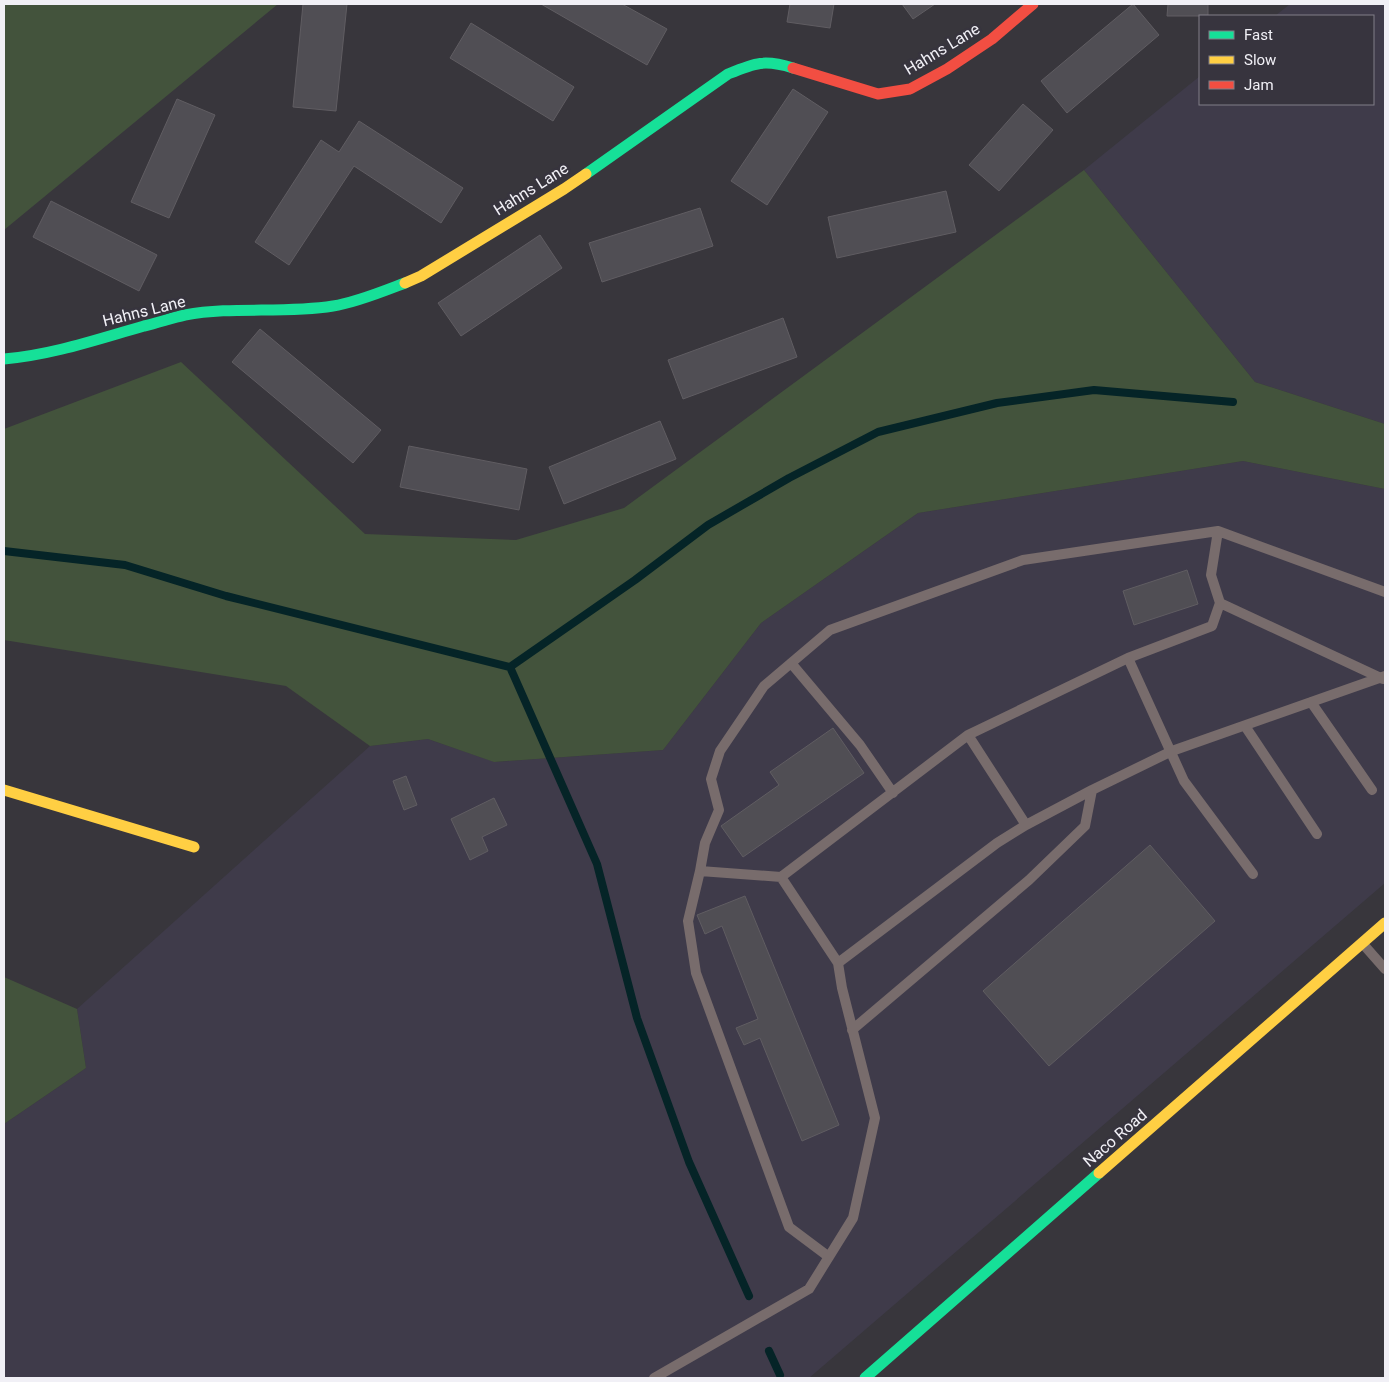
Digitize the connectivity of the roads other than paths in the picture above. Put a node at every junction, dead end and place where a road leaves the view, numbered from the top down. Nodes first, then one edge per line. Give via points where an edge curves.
1 (1033, 4) edge
2 (4, 359) edge
3 (1218, 531) junction
4 (1385, 592) edge
5 (1220, 603) junction
6 (1128, 658) junction
7 (791, 663) junction
8 (1384, 678) edge
9 (1311, 702) junction
10 (1245, 726) junction
11 (968, 735) junction
12 (1172, 751) junction
13 (4, 790) edge
14 (1092, 790) junction
15 (1372, 790) dead end
16 (893, 793) junction
17 (1026, 825) junction
18 (1317, 834) dead end
19 (194, 847) dead end
20 (700, 871) junction
21 (1254, 874) dead end
22 (781, 878) junction
23 (1385, 923) edge
24 (1362, 943) junction
25 (838, 964) junction
26 (1385, 969) edge
27 (852, 1030) junction
28 (829, 1257) junction
29 (654, 1378) edge
30 (865, 1378) edge

1 - 2 street, Hahns Lane via 992,39 910,89 878,94 775,62 753,64 728,74 564,189 421,276 387,290 334,306 242,309 185,315 59,350
3 - 4 lane
3 - 5 lane via 1212,575
3 - 7 lane via 1023,560 830,630
5 - 6 lane via 1212,626
5 - 8 lane
6 - 11 lane
6 - 12 lane
7 - 16 lane via 860,745
7 - 20 lane via 764,686 720,751 711,779 718,810 705,843
8 - 9 lane
9 - 10 lane
9 - 15 lane
10 - 12 lane
10 - 18 lane
11 - 16 lane
11 - 17 lane
12 - 14 lane
12 - 21 lane via 1184,781
13 - 19 street
14 - 17 lane
14 - 27 lane via 1085,826 1029,880
16 - 22 lane
17 - 25 lane via 997,843
20 - 22 lane
20 - 28 lane via 688,921 696,973 789,1227
22 - 25 lane
23 - 24 street, Naco Road
24 - 26 lane
24 - 30 street, Naco Road
25 - 27 lane
27 - 28 lane via 875,1118 853,1218
28 - 29 lane via 809,1290

